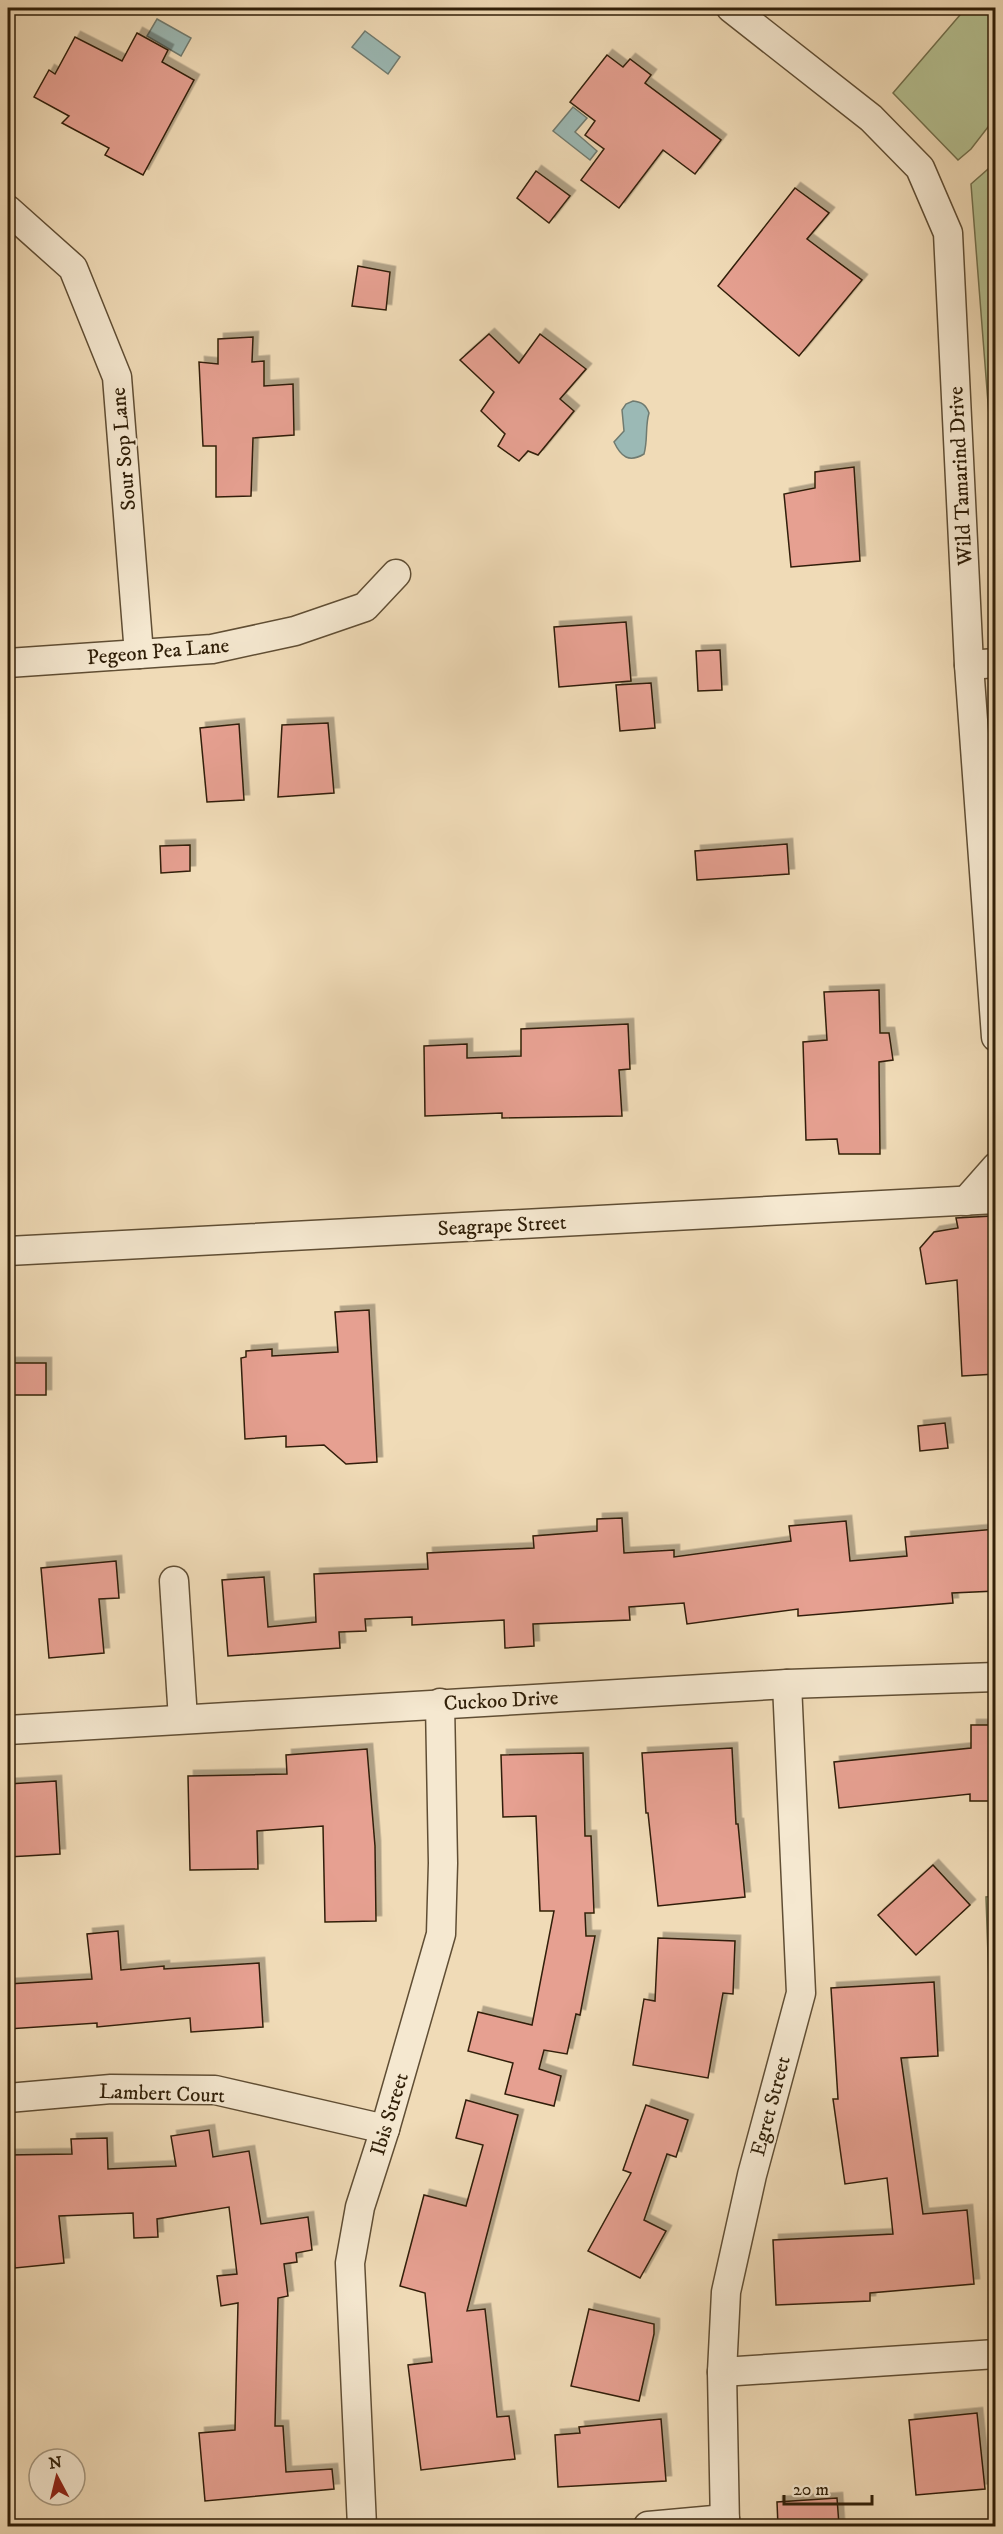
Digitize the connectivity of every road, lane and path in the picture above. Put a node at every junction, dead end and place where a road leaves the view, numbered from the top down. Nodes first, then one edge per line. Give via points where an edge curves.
1 (731, 8) edge
2 (8, 210) edge
3 (396, 574) dead end
4 (139, 654) junction
5 (8, 663) edge
6 (982, 664) edge
7 (996, 1037) edge
8 (996, 1167) edge
9 (996, 1199) edge
10 (966, 1201) junction
11 (8, 1251) edge
12 (174, 1581) dead end
13 (996, 1677) edge
14 (787, 1684) junction
15 (440, 1703) junction
16 (183, 1719) junction
17 (8, 1730) edge
18 (8, 2098) edge
19 (385, 2129) junction
20 (996, 2354) edge
21 (722, 2372) junction
22 (725, 2523) edge
23 (362, 2526) edge
24 (648, 2526) edge

1 - 6 street, Wild Tamarind Drive via 871,118 920,168 948,232
2 - 4 street, Sour Sop Lane via 73,268 117,377
3 - 4 street, Pegeon Pea Lane via 365,607 295,631 212,649
4 - 5 street, Pegeon Pea Lane
6 - 7 street, Wild Tamarind Drive
8 - 10 street
9 - 10 street, Seagrape Street
10 - 11 street, Seagrape Street
12 - 16 street
13 - 14 street, Cuckoo Drive
14 - 15 street, Cuckoo Drive
14 - 21 street, Egret Street via 801,1993 752,2175 726,2292
15 - 16 street, Cuckoo Drive
15 - 19 street, Ibis Street via 441,1934
16 - 17 street, Cuckoo Drive
18 - 19 street, Lambert Court via 111,2089 215,2090
19 - 23 street, Ibis Street via 360,2207 350,2263
20 - 21 street
21 - 22 street, Egret Street
22 - 24 street

